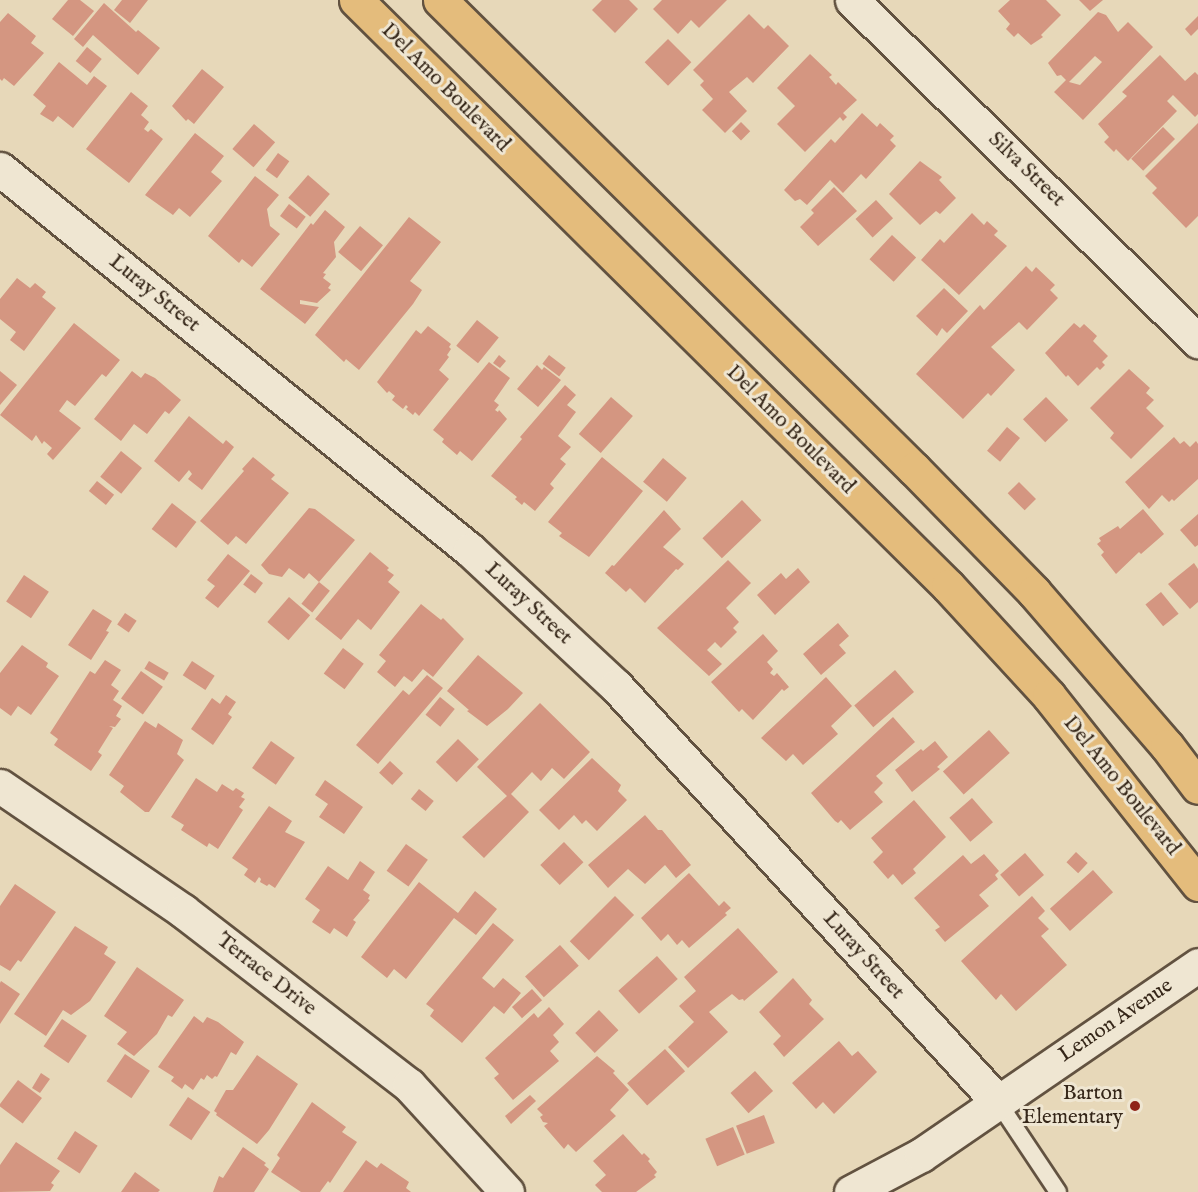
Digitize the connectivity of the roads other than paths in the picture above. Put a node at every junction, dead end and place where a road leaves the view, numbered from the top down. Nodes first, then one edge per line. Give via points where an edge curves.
1 (356, 0) edge
2 (440, 0) edge
3 (852, 0) edge
4 (0, 169) edge
5 (1198, 341) edge
6 (0, 786) edge
7 (1198, 787) edge
8 (1198, 884) edge
9 (1198, 965) edge
10 (998, 1102) junction
11 (507, 1192) edge
12 (851, 1192) edge
13 (1058, 1192) edge

1 - 8 main road, Del Amo Boulevard via 948,586 1049,696
2 - 7 main road via 1034,592
3 - 5 street, Silva Street
4 - 10 street, Luray Street via 470,550 599,670
6 - 11 street, Terrace Drive via 183,911 409,1084
9 - 10 street, Lemon Avenue
10 - 12 street, Lemon Avenue via 921,1155
10 - 13 lane

